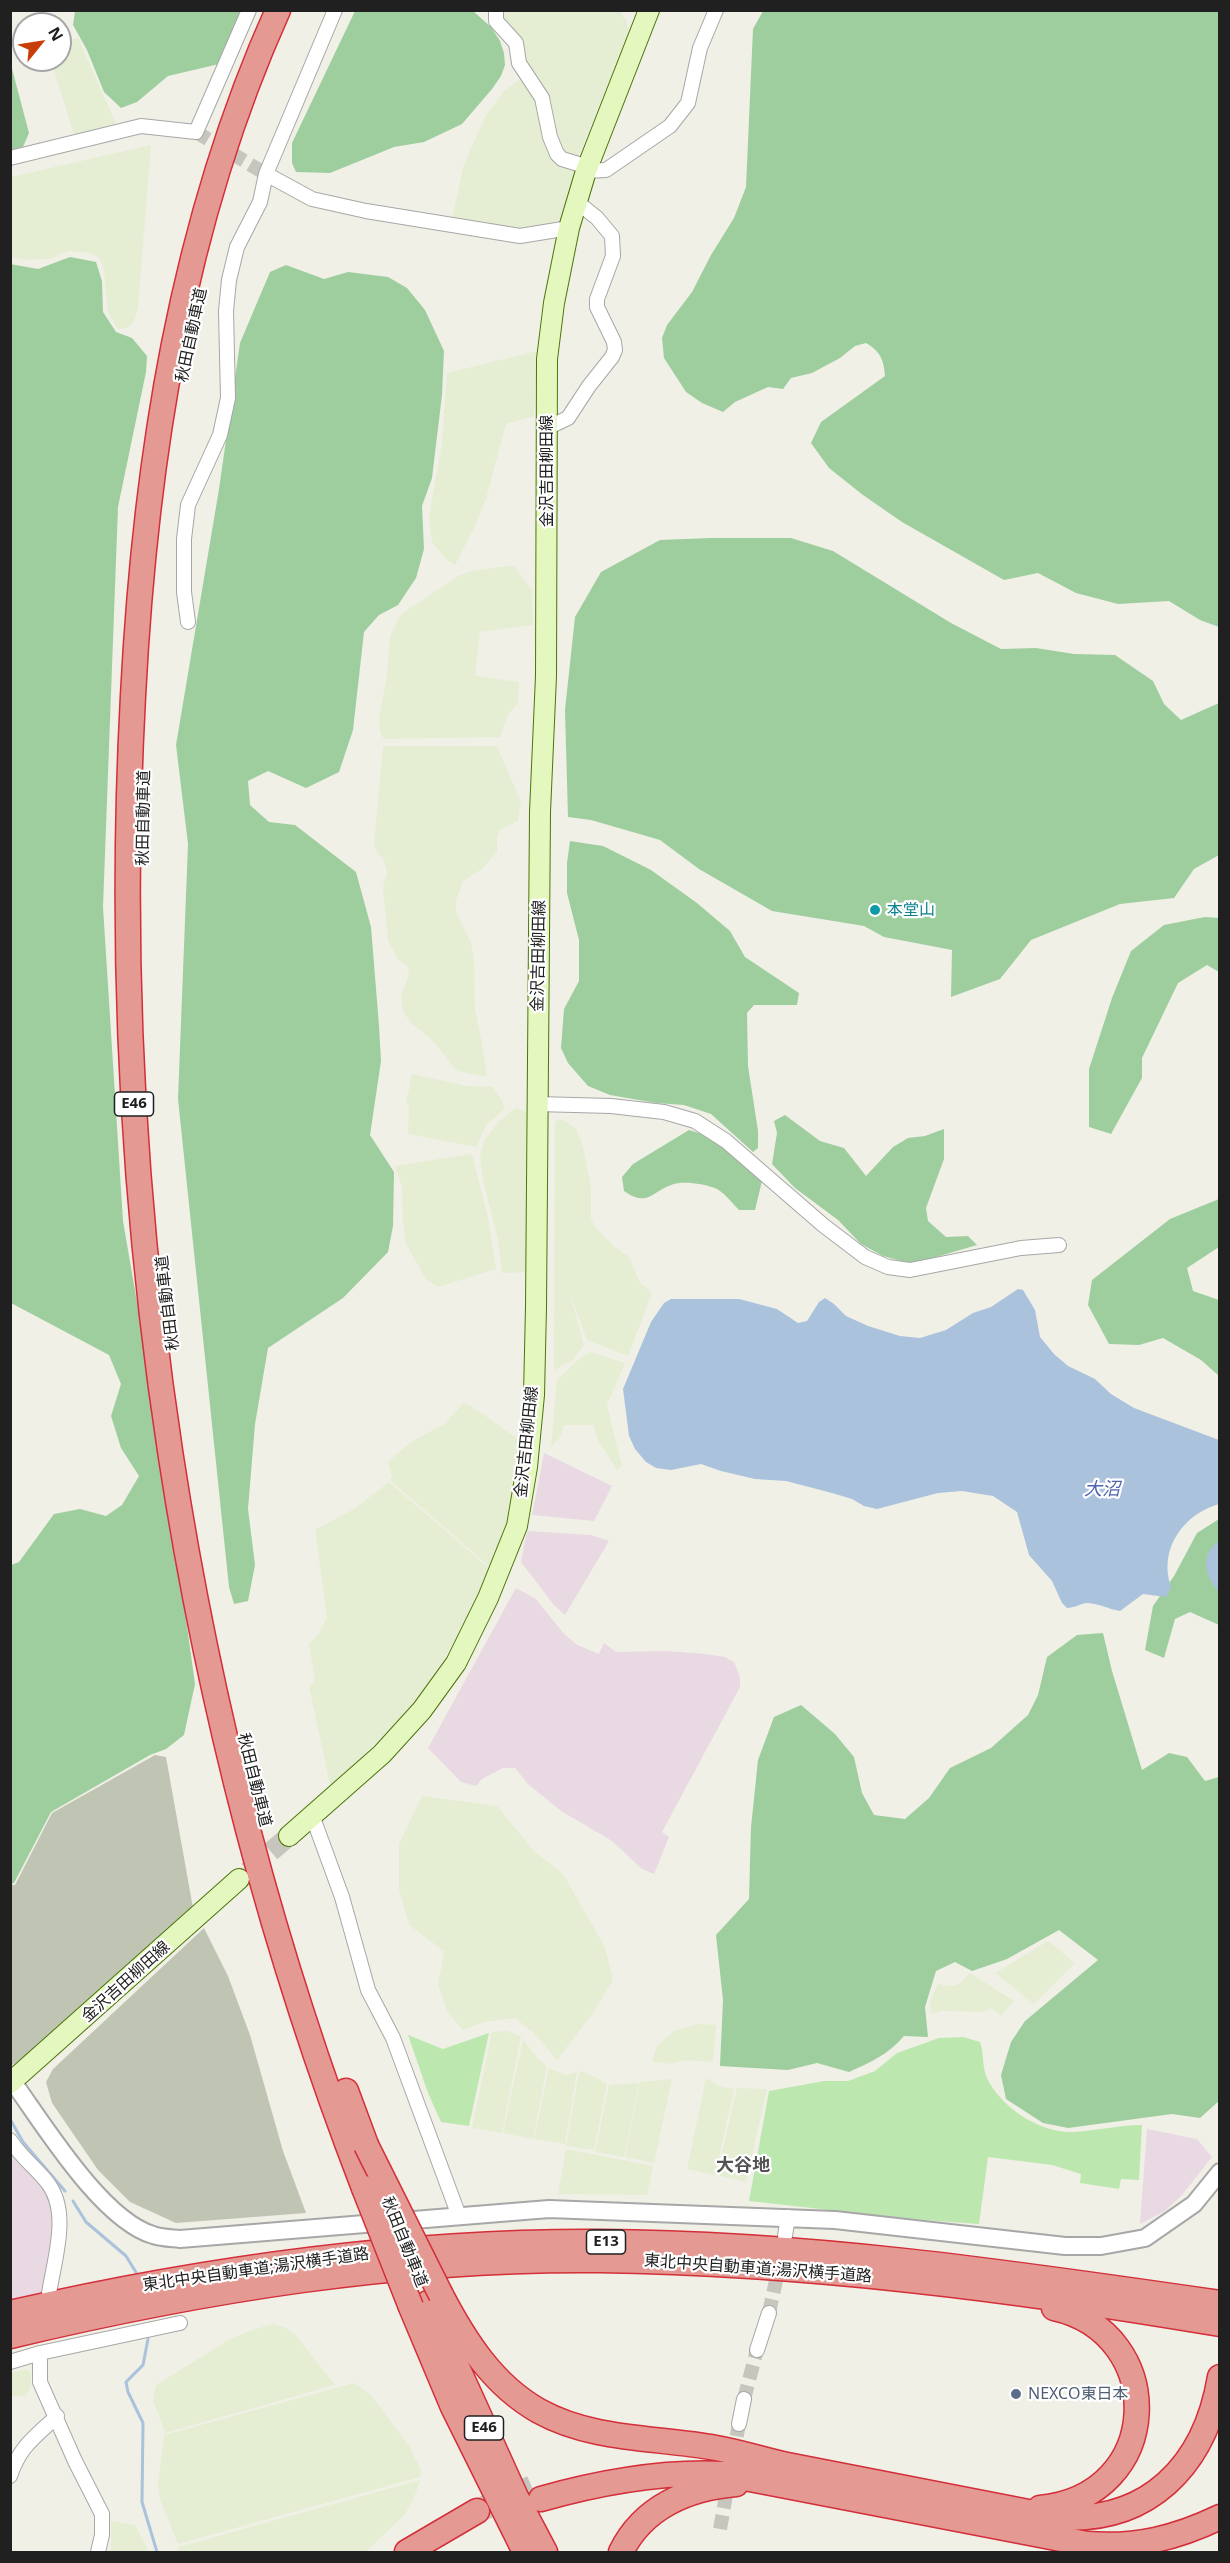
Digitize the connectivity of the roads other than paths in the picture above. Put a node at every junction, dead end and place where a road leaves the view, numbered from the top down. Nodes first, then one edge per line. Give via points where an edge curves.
1 (249, 10) edge
2 (278, 10) edge
3 (295, 10) edge
4 (335, 10) edge
5 (496, 10) edge
6 (649, 10) edge
7 (716, 10) edge
8 (10, 158) edge
9 (587, 169) junction
10 (266, 174) junction
11 (577, 202) junction
12 (569, 228) junction
13 (547, 428) junction
14 (188, 622) dead end
15 (537, 1104) junction
16 (1059, 1245) dead end
17 (312, 1815) junction
18 (289, 1836) tunnel mouth
19 (239, 1879) tunnel mouth
20 (12, 2082) edge
21 (10, 2140) edge
22 (1220, 2172) edge
23 (459, 2216) junction
24 (788, 2217) junction
25 (785, 2236) dead end
26 (762, 2267) junction
27 (49, 2294) dead end
28 (426, 2301) junction
29 (1208, 2312) edge
30 (10, 2313) edge
31 (769, 2313) tunnel mouth
32 (180, 2323) dead end
33 (10, 2336) edge
34 (757, 2350) tunnel mouth
35 (40, 2352) junction
36 (10, 2362) edge
37 (1220, 2377) edge
38 (744, 2399) tunnel mouth
39 (57, 2416) junction
40 (739, 2424) tunnel mouth
41 (1220, 2433) edge
42 (780, 2474) junction
43 (10, 2476) edge
44 (539, 2492) tunnel mouth
45 (1000, 2516) junction
46 (1220, 2517) edge
47 (98, 2553) edge
48 (407, 2553) edge
49 (433, 2553) edge
50 (516, 2553) edge
51 (525, 2553) edge
52 (545, 2553) edge
53 (621, 2553) edge

1 - 8 street via 196,132 141,126
2 - 28 highway, 秋田自動車道 / E46, bridge via 260,48 220,162 190,268 167,374 150,493 137,610 127,840 133,1086 152,1316 204,1640 247,1818 311,2038 364,2188
3 - 28 highway, 秋田自動車道 / E46, bridge via 235,167 206,271 183,377 165,495 146,724 143,841 148,1087 162,1258 183,1424 201,1536 242,1737 325,2030
4 - 10 street
5 - 9 street via 496,21 516,43 519,63 542,98 557,154
6 - 9 main road, 金沢吉田柳田線
7 - 9 street via 700,48 688,103 670,126 606,170
9 - 11 main road, 金沢吉田柳田線
10 - 12 street via 312,199 366,212 520,236
10 - 14 street via 260,202 237,247 229,280 228,398 220,435 188,505 184,539
11 - 12 main road, 金沢吉田柳田線
11 - 13 street via 612,236 613,256 597,307 615,350 568,418
12 - 13 main road, 金沢吉田柳田線 via 547,359
13 - 15 main road, 金沢吉田柳田線
15 - 16 street via 611,1106 664,1112 695,1121 726,1141 865,1257 888,1267 910,1270 1021,1248
15 - 17 main road, 金沢吉田柳田線 via 534,1395 517,1526 456,1663 422,1710 382,1754
17 - 18 main road, 金沢吉田柳田線
17 - 23 street via 342,1897 368,1990 393,2038
19 - 20 main road, 金沢吉田柳田線
20 - 23 street via 106,2203 123,2219 151,2235 180,2239
21 - 27 street via 59,2203
22 - 24 street via 1194,2204 1145,2238 1101,2246 1065,2246
23 - 24 street via 549,2209
24 - 25 street
26 - 29 highway, 東北中央自動車道;湯沢横手道路 / E13
26 - 33 highway, 東北中央自動車道;湯沢横手道路 / E13 via 596,2260 360,2273 172,2300
26 - 45 highway via 990,2295 1058,2309 1081,2318 1114,2345 1133,2381 1137,2423 1125,2458 1102,2485 1073,2502
28 - 42 highway via 460,2331 518,2398 541,2412 590,2430 717,2448
28 - 50 highway via 445,2399
28 - 51 highway, 秋田自動車道 / E46 via 453,2407
28 - 52 highway, 秋田自動車道 / E46
29 - 30 highway, 東北中央自動車道;湯沢横手道路 / E13 via 962,2266 763,2247 597,2242 445,2247 338,2257 164,2282
31 - 34 street
32 - 35 street
35 - 36 street
35 - 39 street via 40,2382
37 - 45 highway via 1212,2413 1196,2450 1155,2494 1096,2518
38 - 40 street
39 - 43 street via 23,2447
39 - 47 street via 58,2426 102,2514
41 - 45 highway via 1208,2458 1188,2484 1135,2522 1113,2530 1070,2534
42 - 44 highway via 695,2472
42 - 45 highway
42 - 53 highway via 676,2499 644,2519
45 - 46 highway via 1088,2544 1117,2546 1170,2538
48 - 49 highway via 480,2517

